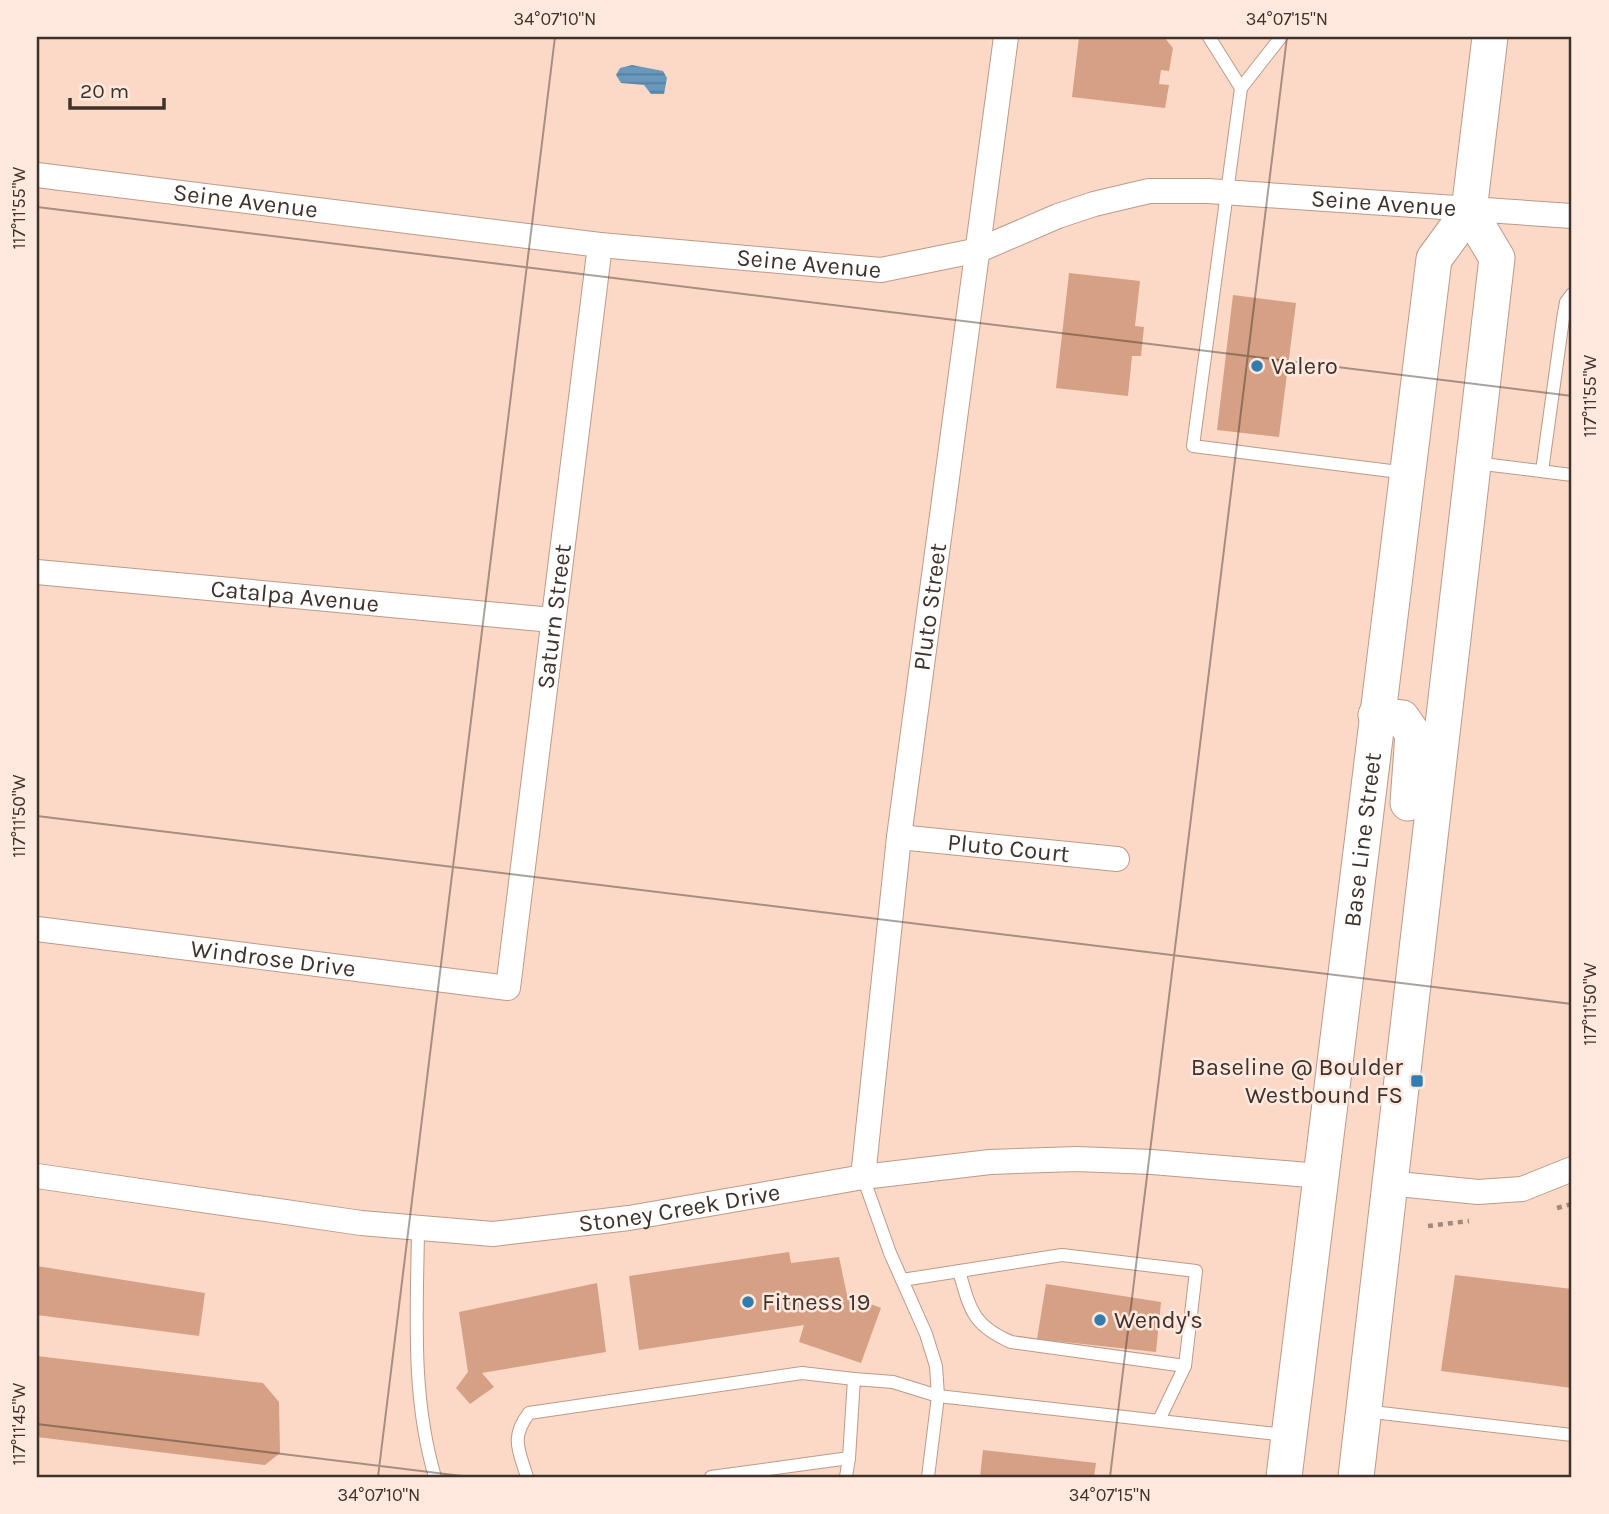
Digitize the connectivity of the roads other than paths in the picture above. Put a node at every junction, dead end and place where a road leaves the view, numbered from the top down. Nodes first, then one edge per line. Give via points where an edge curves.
1 (1006, 37) edge
2 (1209, 37) edge
3 (1281, 37) edge
4 (1490, 37) edge
5 (1241, 88) junction
6 (37, 176) edge
7 (1225, 192) junction
8 (1469, 211) junction
9 (1572, 216) edge
10 (600, 245) junction
11 (979, 250) junction
12 (1572, 293) edge
13 (1472, 463) junction
14 (1542, 471) junction
15 (1407, 473) junction
16 (1572, 475) edge
17 (37, 572) edge
18 (552, 620) junction
19 (1376, 715) junction
20 (899, 837) junction
21 (1117, 859) dead end
22 (1418, 925) junction
23 (37, 929) edge
24 (508, 988) joint
25 (1572, 1169) edge
26 (37, 1176) edge
27 (1321, 1176) junction
28 (863, 1177) junction
29 (1388, 1183) junction
30 (418, 1229) junction
31 (959, 1271) junction
32 (902, 1280) junction
33 (1185, 1366) junction
34 (854, 1379) junction
35 (938, 1396) junction
36 (1364, 1411) junction
37 (1159, 1420) junction
38 (1289, 1435) junction
39 (1572, 1435) edge
40 (849, 1458) junction
41 (435, 1477) edge
42 (527, 1477) edge
43 (711, 1477) edge
44 (846, 1477) edge
45 (928, 1477) edge
46 (1284, 1477) edge
47 (1356, 1477) edge

1 - 11 street, Pluto Street
2 - 5 lane
3 - 5 lane
4 - 8 main road, Base Line Street
5 - 7 lane
6 - 10 street, Seine Avenue
7 - 8 street, Seine Avenue
7 - 11 street, Seine Avenue via 1149,191 1058,216
7 - 15 lane via 1193,446
8 - 9 street, Seine Avenue
8 - 13 main road via 1497,258
8 - 15 main road, Base Line Street via 1434,259
10 - 11 street, Seine Avenue via 881,270
10 - 18 street, Saturn Street
11 - 20 street, Pluto Street
12 - 14 lane via 1563,319
13 - 14 lane
13 - 22 main road
14 - 16 lane
15 - 19 main road, Base Line Street
17 - 18 street, Catalpa Avenue
18 - 24 street, Saturn Street
19 - 22 main road via 1402,718 1413,734 1401,881
19 - 27 main road, Base Line Street
20 - 21 street, Pluto Court
20 - 28 street, Pluto Street
22 - 29 main road
23 - 24 street, Windrose Drive
25 - 29 street via 1522,1189 1478,1192
26 - 30 street, Stoney Creek Drive
27 - 28 street, Stoney Creek Drive via 1077,1159 990,1162
27 - 38 main road, Base Line Street
28 - 30 street, Stoney Creek Drive via 629,1218 494,1234
28 - 32 lane
29 - 36 main road
30 - 41 lane via 417,1386 423,1437
31 - 32 lane
31 - 33 lane via 972,1315 989,1332 1011,1342
31 - 33 lane via 1062,1255 1196,1271
32 - 35 lane via 936,1366
33 - 37 lane
34 - 35 lane via 893,1382
34 - 40 lane
34 - 42 lane via 802,1373 529,1413 518,1427 517,1445
35 - 37 lane
35 - 45 lane
36 - 39 lane
36 - 47 main road
37 - 38 lane
38 - 46 main road, Base Line Street
40 - 43 lane
40 - 44 lane

